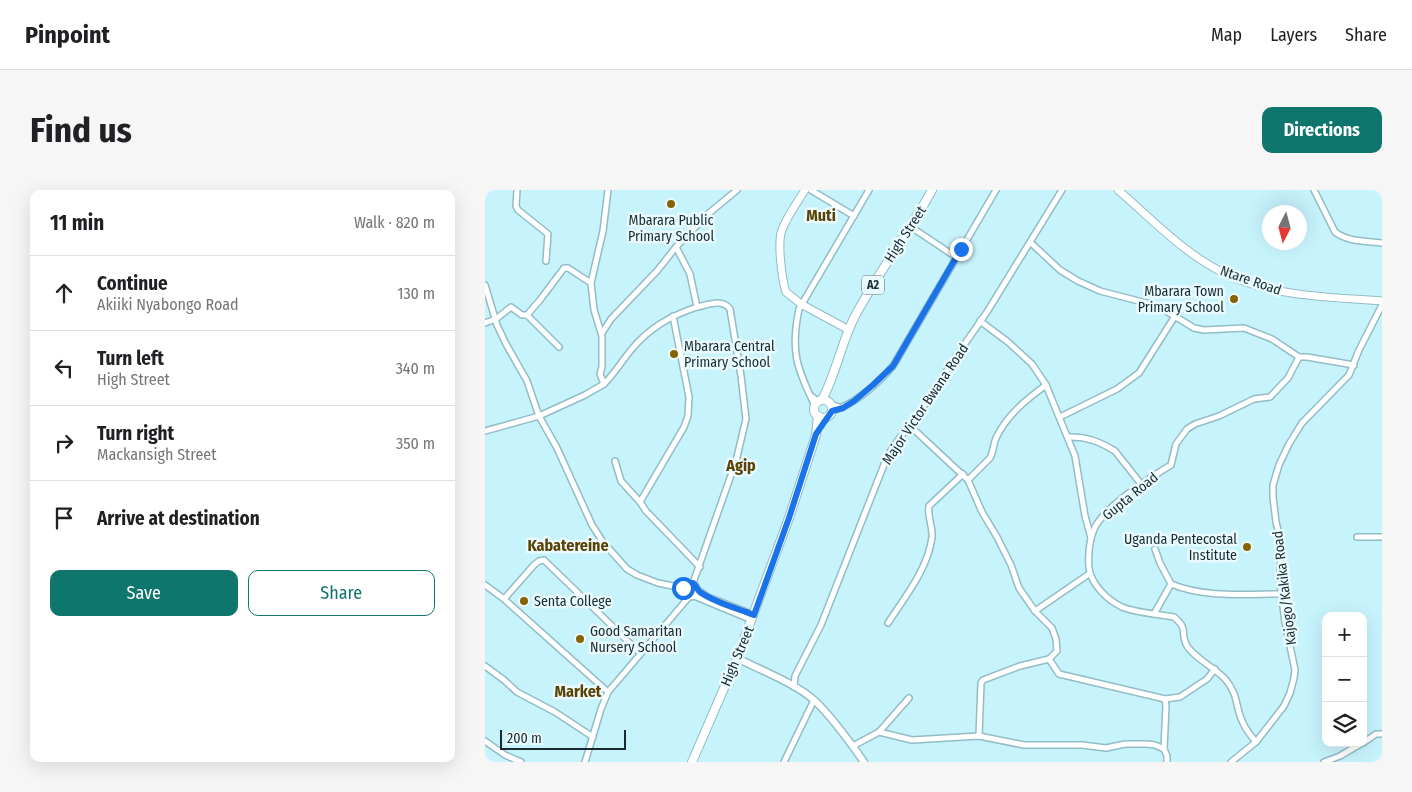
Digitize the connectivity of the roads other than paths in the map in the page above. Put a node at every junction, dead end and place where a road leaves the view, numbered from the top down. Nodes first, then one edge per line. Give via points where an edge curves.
1 (517, 190) edge
2 (608, 190) edge
3 (737, 190) edge
4 (805, 190) edge
5 (811, 190) edge
6 (869, 190) edge
7 (932, 190) edge
8 (996, 190) edge
9 (1063, 190) edge
10 (1118, 190) edge
11 (1314, 190) edge
12 (854, 216) junction
13 (911, 227) junction
14 (1030, 242) junction
15 (1382, 243) edge
16 (676, 246) junction
17 (956, 257) junction
18 (546, 261) dead end
19 (591, 283) junction
20 (485, 285) edge
21 (1382, 303) edge
22 (801, 304) junction
23 (697, 307) junction
24 (527, 315) junction
25 (673, 316) junction
26 (1175, 316) junction
27 (495, 318) junction
28 (981, 321) junction
29 (485, 322) edge
30 (849, 330) junction
31 (602, 333) junction
32 (559, 347) dead end
33 (1299, 357) junction
34 (1354, 365) junction
35 (604, 384) junction
36 (1046, 385) junction
37 (825, 406) junction
38 (539, 416) junction
39 (1060, 417) junction
40 (909, 426) junction
41 (485, 431) edge
42 (816, 434) junction
43 (1068, 436) junction
44 (615, 461) dead end
45 (963, 474) junction
46 (968, 480) junction
47 (1141, 484) junction
48 (640, 502) junction
49 (1357, 537) dead end
50 (1382, 537) edge
51 (1091, 539) junction
52 (1155, 549) dead end
53 (700, 568) junction
54 (1089, 574) junction
55 (693, 583) junction
56 (1171, 584) junction
57 (485, 585) edge
58 (683, 588) junction
59 (698, 590) junction
60 (1282, 594) junction
61 (691, 596) junction
62 (504, 599) junction
63 (1035, 611) junction
64 (1154, 614) junction
65 (753, 617) junction
66 (888, 624) dead end
67 (640, 653) junction
68 (737, 658) junction
69 (1049, 659) junction
70 (485, 666) edge
71 (1215, 670) junction
72 (794, 687) junction
73 (608, 692) junction
74 (909, 698) dead end
75 (1165, 699) junction
76 (814, 700) junction
77 (879, 732) junction
78 (1382, 734) edge
79 (593, 736) junction
80 (979, 736) junction
81 (1367, 740) edge
82 (485, 741) edge
83 (1256, 742) junction
84 (853, 746) junction
85 (1356, 747) edge
86 (1164, 748) junction
87 (521, 762) edge
88 (585, 762) edge
89 (692, 762) edge
90 (784, 762) edge
91 (864, 762) edge
92 (1167, 762) edge
93 (1231, 762) edge
94 (1324, 762) edge

1 - 18 street via 518,210 548,234
2 - 19 street
3 - 16 street
4 - 22 main road via 780,237 786,292
5 - 12 street
6 - 12 street
7 - 13 main road, High Street / A2
8 - 17 street
9 - 14 street, Major Victor Bwana Road
10 - 21 main road, Ntare Road via 1181,245 1226,274 1266,288 1301,295
11 - 15 street via 1335,232 1350,239
12 - 22 street
13 - 17 street
13 - 30 main road, High Street / A2
14 - 26 street via 1060,270 1078,281 1099,291 1158,306
14 - 28 street, Major Victor Bwana Road
16 - 23 street via 690,274
16 - 31 street
17 - 37 street via 893,366 843,408
19 - 24 street via 564,268
19 - 31 street via 593,310
20 - 27 street
21 - 34 street, Kajogo/Kakika Road
22 - 30 main road
22 - 37 street via 794,348 799,370 810,396
23 - 25 street
23 - 53 street via 717,303 730,309 746,419 736,461
24 - 27 street via 512,307
24 - 32 street
25 - 35 street via 644,336
25 - 48 street via 689,397 688,416 685,428
26 - 33 street via 1194,328 1204,330 1245,328 1272,339
26 - 39 street via 1139,373 1117,389
27 - 29 street
27 - 38 street via 532,392
28 - 36 street via 1032,364
28 - 40 street, Major Victor Bwana Road
30 - 37 main road, High Street / A2
31 - 35 street via 600,374
33 - 34 street
33 - 47 street, Gupta Road via 1289,378 1270,397 1254,400 1187,430 1176,444 1171,465
34 - 60 street, Kajogo/Kakika Road via 1345,381 1303,423 1279,465 1273,497 1282,549
35 - 38 street
36 - 39 street
36 - 46 street via 1026,400 1004,424 990,458
37 - 42 main road, High Street / A2
37 - 42 main road, High Street / A2 via 817,416
38 - 41 street
38 - 58 street via 592,526 603,542 627,569 637,575
39 - 43 street
40 - 45 street
40 - 72 street, Major Victor Bwana Road via 887,457 823,619 795,676
42 - 65 main road, High Street / A2
43 - 47 street via 1087,438 1115,451
43 - 51 street
44 - 48 street via 621,481
45 - 46 street
45 - 66 street via 929,506 932,535 925,563
46 - 63 street via 1011,565 1019,588
47 - 51 street, Gupta Road via 1099,521
48 - 53 street
49 - 50 street
51 - 54 street, Gupta Road
52 - 56 street
53 - 55 street
54 - 63 street
54 - 64 street via 1107,598 1121,606
55 - 58 street
55 - 59 street
56 - 60 street via 1203,592
56 - 64 street
57 - 62 street
58 - 61 street via 684,594
59 - 61 street
59 - 65 street
60 - 83 street, Kajogo/Kakika Road via 1294,678 1284,706
61 - 65 street
61 - 67 street
62 - 67 street via 539,560 543,560
62 - 73 street
63 - 69 street via 1052,628 1056,639 1057,651
64 - 71 street via 1174,617 1180,622 1184,628 1185,644
65 - 68 main road, High Street / A2
67 - 73 street
68 - 72 street
68 - 89 main road, High Street / A2
69 - 75 street via 1059,674
69 - 80 street via 983,680
70 - 79 street via 517,692
71 - 75 street via 1180,697
71 - 83 street via 1237,697 1243,724
72 - 76 street
73 - 79 street
74 - 77 street
75 - 86 street
76 - 84 street
76 - 90 street
77 - 80 street via 911,740
77 - 84 street
78 - 81 street
79 - 88 street
80 - 86 street via 1024,745 1107,748 1147,744
82 - 87 street
83 - 93 street, Kajogo/Kakika Road
84 - 91 street
85 - 94 street
86 - 92 street

